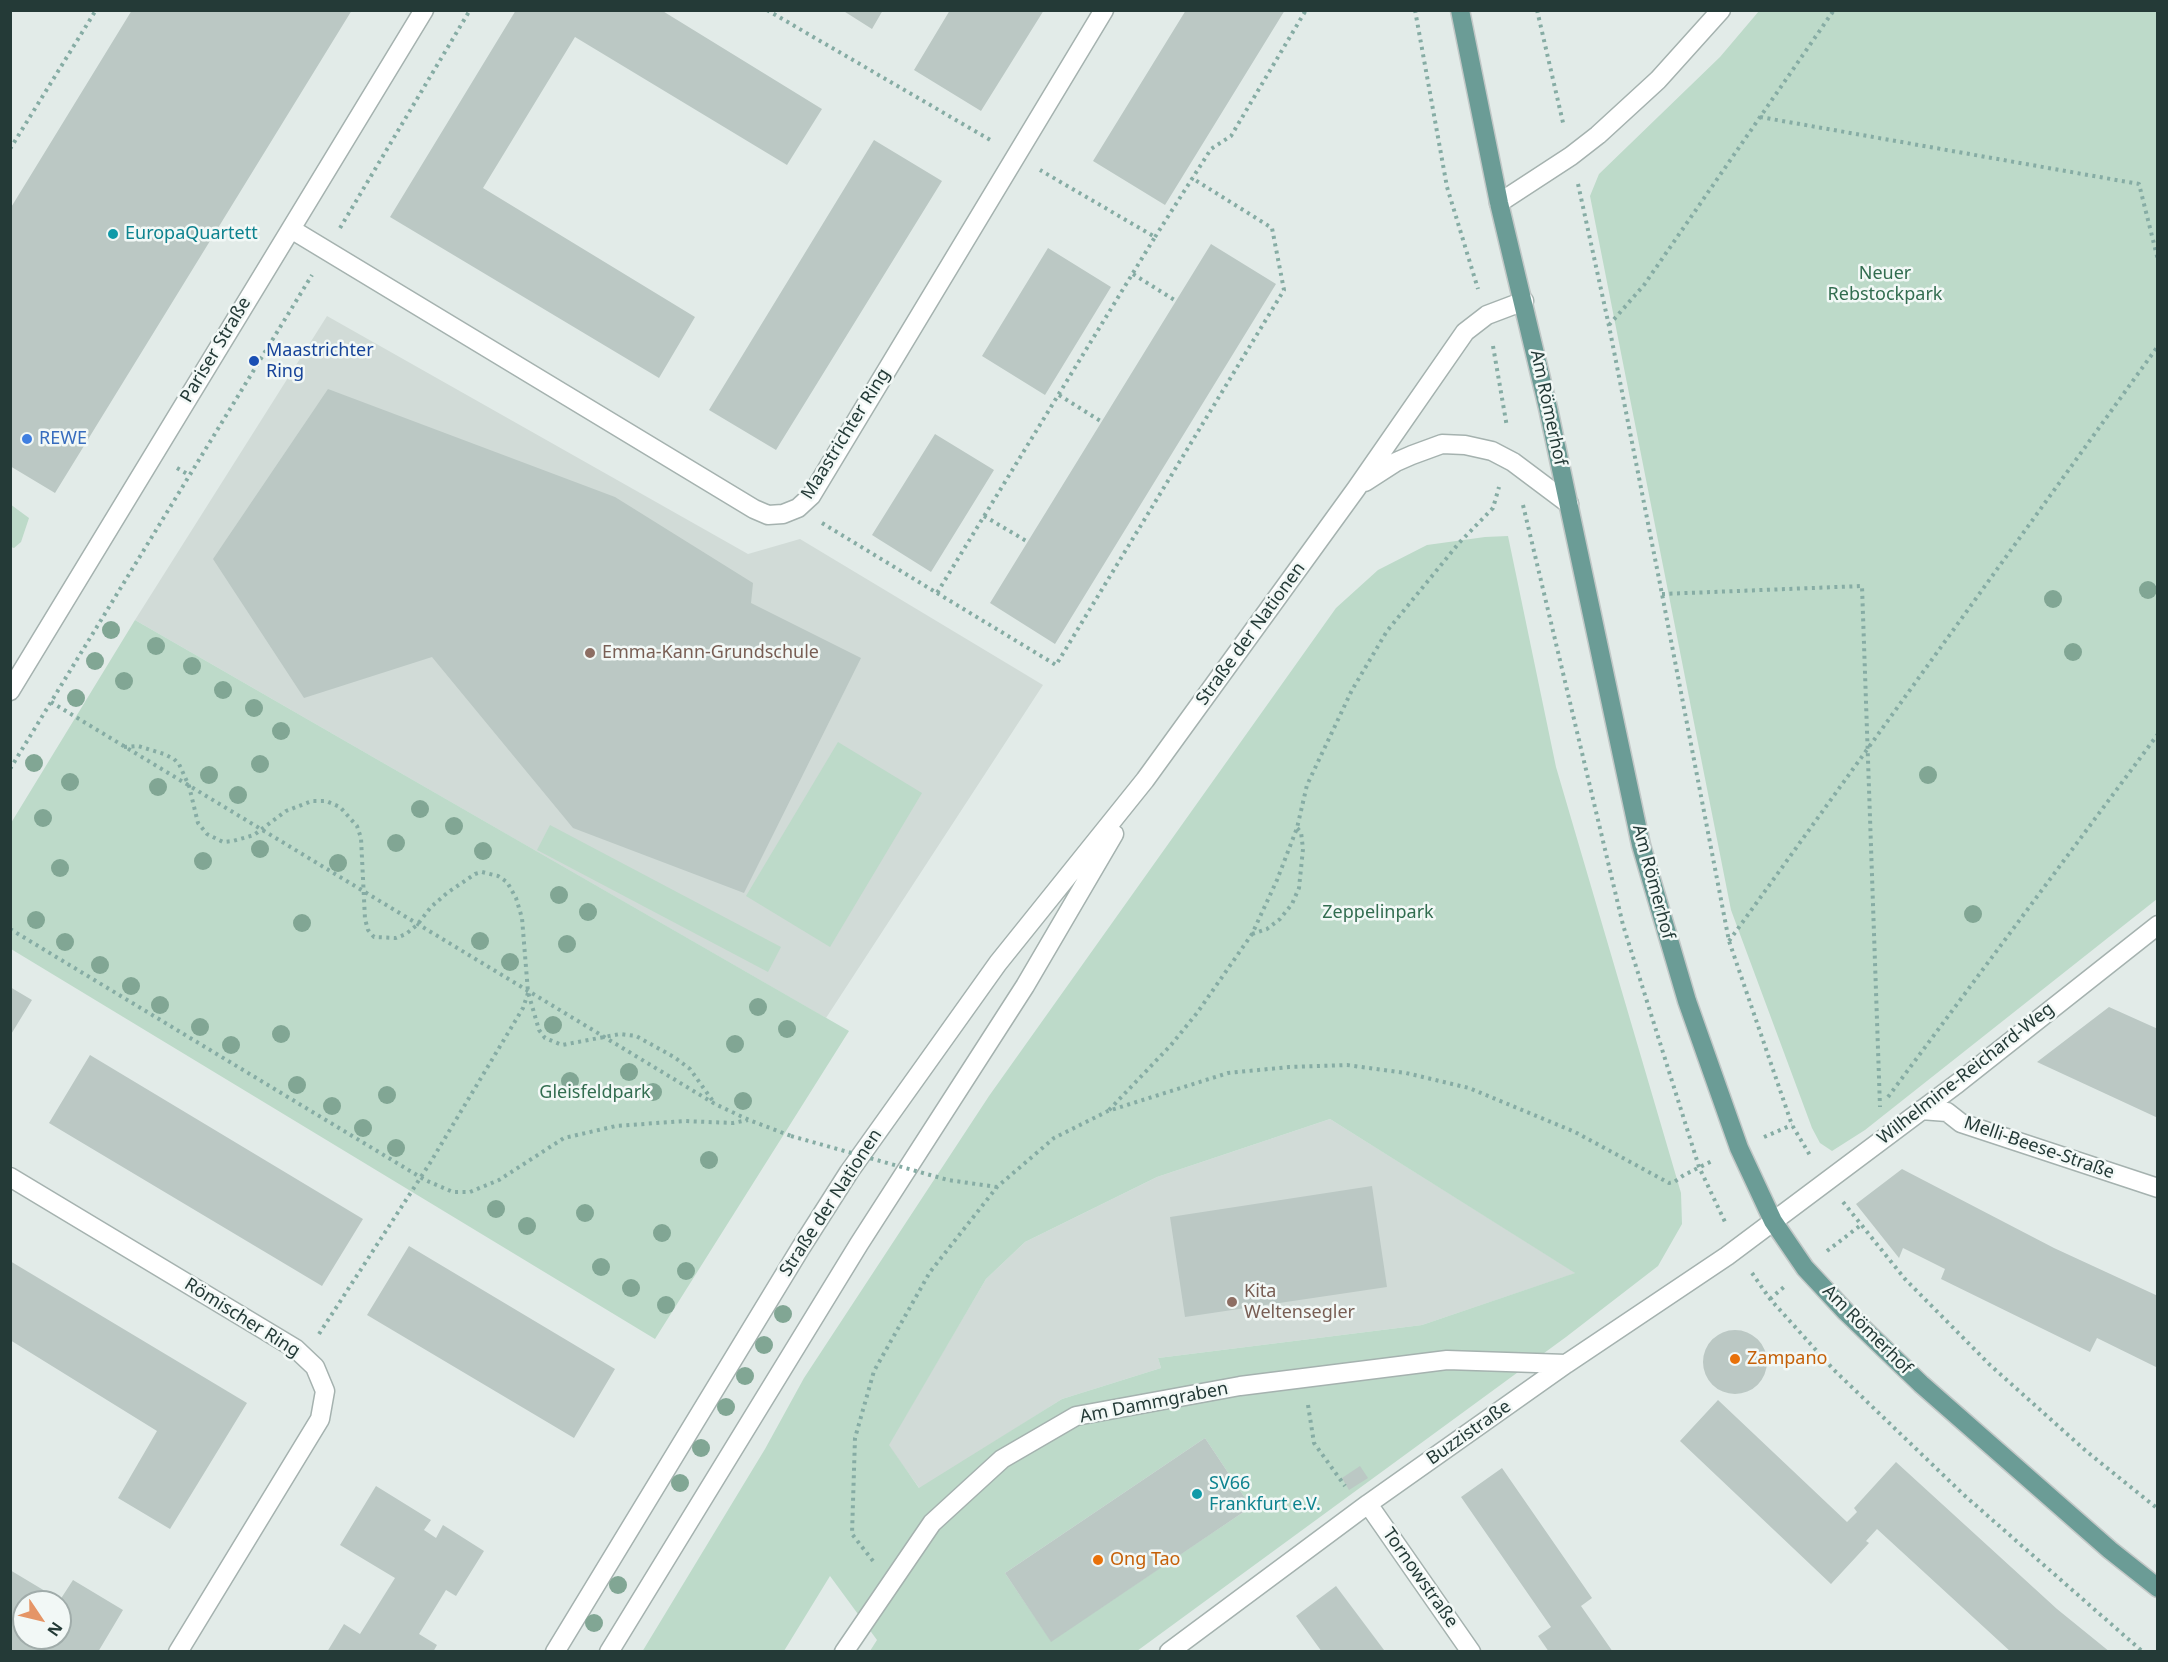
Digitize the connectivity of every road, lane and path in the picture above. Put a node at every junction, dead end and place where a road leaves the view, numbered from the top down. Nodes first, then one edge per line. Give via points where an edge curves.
1 (96, 10) edge
2 (424, 10) edge
3 (470, 10) edge
4 (767, 10) edge
5 (1104, 10) edge
6 (1306, 10) edge
7 (1415, 10) edge
8 (1460, 10) edge
9 (1537, 10) edge
10 (1721, 10) edge
11 (1834, 10) edge
12 (1760, 117) junction
13 (10, 149) edge
14 (1017, 156) junction
15 (1571, 156) junction
16 (1192, 178) junction
17 (1447, 187) dead end
18 (1498, 203) junction
19 (291, 229) junction
20 (1155, 237) junction
21 (327, 251) junction
22 (2157, 260) edge
23 (1132, 274) junction
24 (1176, 301) dead end
25 (1524, 301) junction
26 (1609, 326) junction
27 (2157, 346) edge
28 (1059, 395) junction
29 (1102, 422) dead end
30 (1492, 451) junction
31 (1356, 489) junction
32 (1569, 504) junction
33 (798, 508) junction
34 (984, 516) junction
35 (1028, 542) dead end
36 (937, 593) junction
37 (1662, 594) junction
38 (10, 691) edge
39 (51, 702) junction
40 (2157, 734) edge
41 (124, 747) junction
42 (1868, 748) junction
43 (10, 769) edge
44 (1145, 780) junction
45 (189, 786) junction
46 (1297, 828) junction
47 (262, 829) junction
48 (364, 893) junction
49 (417, 925) junction
50 (2157, 925) edge
51 (10, 929) edge
52 (1252, 934) junction
53 (1729, 941) junction
54 (528, 992) junction
55 (606, 1037) junction
56 (716, 1104) junction
57 (1921, 1110) junction
58 (1108, 1111) junction
59 (749, 1120) junction
60 (1684, 1174) dead end
61 (10, 1177) edge
62 (421, 1177) junction
63 (1826, 1181) junction
64 (997, 1187) junction
65 (2157, 1188) edge
66 (1773, 1221) junction
67 (1770, 1299) dead end
68 (304, 1357) junction
69 (1566, 1364) junction
70 (1304, 1378) junction
71 (1365, 1507) junction
72 (2157, 1509) edge
73 (890, 1583) junction
74 (2157, 1588) edge
75 (178, 1652) edge
76 (555, 1652) edge
77 (609, 1652) edge
78 (844, 1652) edge
79 (1170, 1652) edge
80 (1471, 1652) edge
81 (2143, 1652) edge

1 - 13 path
2 - 19 street, Pariser Straße
3 - 21 path
4 - 14 path
5 - 14 street, Maastrichter Ring
6 - 16 path via 1231,136 1211,149
7 - 17 path
8 - 18 main road, Am Römerhof
9 - 15 path
10 - 15 street via 1658,80
11 - 12 path
12 - 22 path via 2139,184
12 - 26 path via 1644,285
14 - 20 path
14 - 33 street, Maastrichter Ring via 811,496
15 - 18 street
15 - 26 path
16 - 20 path
16 - 36 path via 1272,228 1284,290 1056,665
18 - 25 main road, Am Römerhof
19 - 21 street, Maastrichter Ring
19 - 38 street, Pariser Straße
20 - 23 path
21 - 33 street, Maastrichter Ring via 754,509 768,515
21 - 39 path
23 - 24 path
23 - 28 path
25 - 31 street, Straße der Nationen via 1486,315 1465,332
25 - 32 main road, Am Römerhof
26 - 37 path
27 - 42 path
28 - 29 path
28 - 34 path
30 - 31 street, Straße der Nationen via 1442,444 1396,462
30 - 32 street, Straße der Nationen
30 - 46 path via 1500,490 1493,508 1394,623 1369,661 1307,785
31 - 44 street, Straße der Nationen
32 - 66 main road, Am Römerhof via 1641,845 1687,1001 1739,1148
33 - 36 path
34 - 35 path
34 - 36 path
37 - 42 path via 1862,586
37 - 53 path
39 - 41 path
39 - 43 path
40 - 42 path via 1880,1108
41 - 45 path
41 - 45 path via 145,747 174,759
42 - 53 path
44 - 76 street, Straße der Nationen via 998,963 849,1172
44 - 77 street, Straße der Nationen via 1026,986 859,1244
45 - 47 path
45 - 47 path via 198,823 215,839 232,842
46 - 52 path
46 - 52 path via 1303,849 1299,888 1280,919
47 - 48 path
47 - 48 path via 286,811 312,801 340,807 357,826 361,838
48 - 49 path
48 - 49 path via 365,919 374,937 396,938
49 - 54 path
49 - 54 path via 431,907 462,881 482,872 498,876 507,882 522,918
50 - 57 street, Wilhelmine-Reichard-Weg
51 - 62 path
52 - 58 path via 1171,1045
53 - 63 path via 1792,1125
54 - 55 path
54 - 55 path via 539,1030 553,1043 573,1045
54 - 62 path via 523,1008
55 - 56 path
55 - 56 path via 636,1036 674,1057 690,1069
56 - 59 path
57 - 63 street, Wilhelmine-Reichard-Weg
57 - 65 street, Melli-Beese-Straße via 1947,1112 1961,1123
58 - 60 path via 1228,1073 1347,1065 1406,1073 1469,1088 1575,1132 1669,1183
58 - 64 path via 1054,1138
59 - 62 path via 616,1126 564,1138 516,1171 470,1191 453,1192
59 - 64 path, bridge via 791,1136 948,1180
61 - 68 street, Römischer Ring
62 - 68 path
63 - 66 street, Wilhelmine-Reichard-Weg
63 - 72 path via 1905,1279 1989,1364
64 - 73 path via 925,1282 874,1371 855,1438 852,1534
66 - 69 street, Buzzistraße
66 - 74 main road, Am Römerhof via 1805,1268 1912,1376
67 - 81 path via 1833,1369 1964,1495
68 - 75 street, Römischer Ring via 315,1367 326,1391 320,1419
69 - 70 street, Am Dammgraben via 1447,1360
69 - 71 street, Buzzistraße
70 - 71 path via 1314,1443
70 - 73 street, Am Dammgraben via 1076,1416 1002,1459 932,1522
71 - 79 street, Buzzistraße
71 - 80 street, Tornowstraße
73 - 78 street, Am Dammgraben

